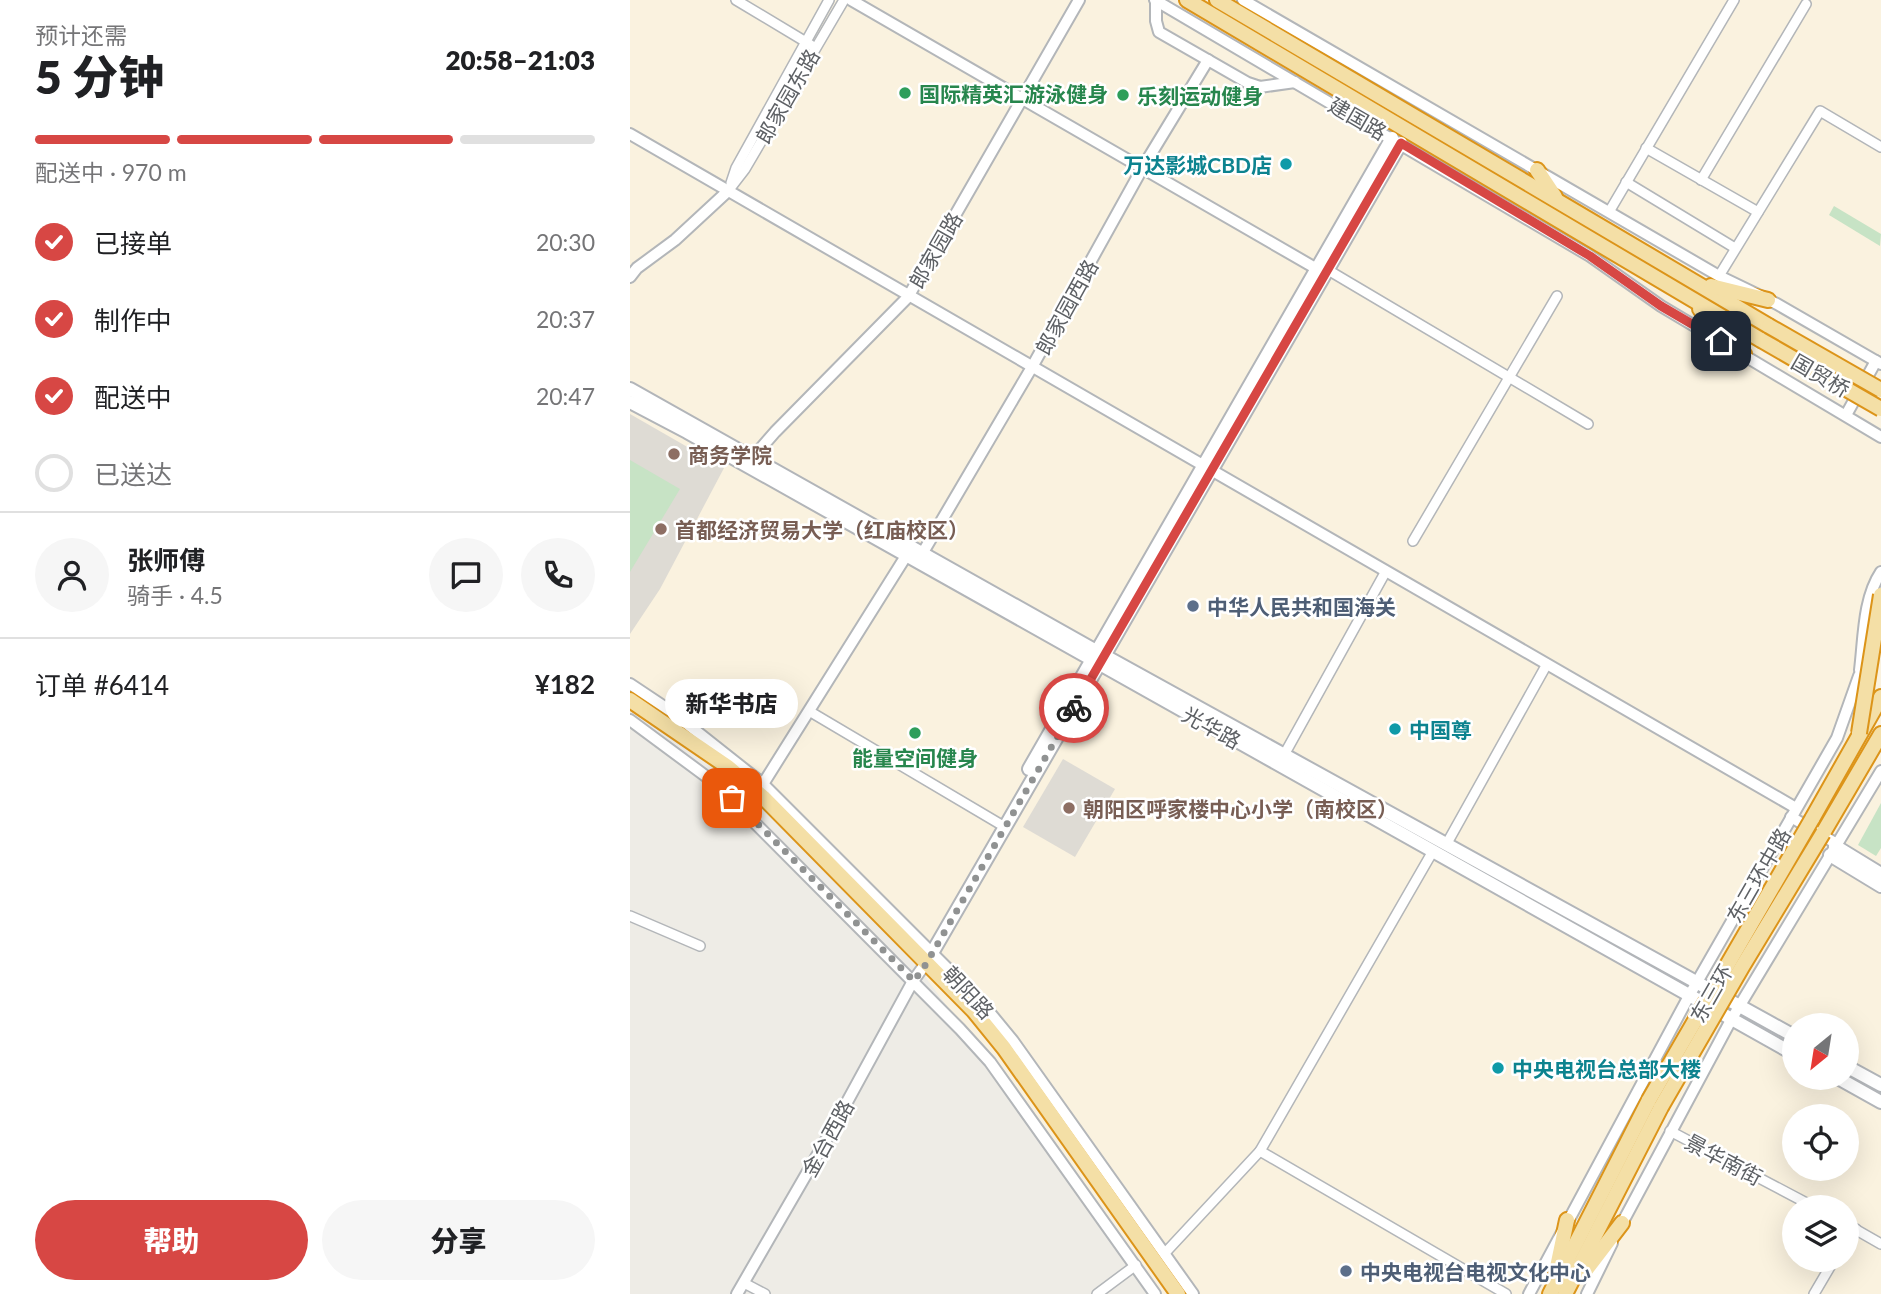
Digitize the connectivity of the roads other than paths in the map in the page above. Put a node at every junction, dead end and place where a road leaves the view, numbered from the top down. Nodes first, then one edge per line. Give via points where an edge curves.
1 (736, 0) edge
2 (829, 0) edge
3 (844, 0) edge
4 (851, 0) edge
5 (1079, 0) edge
6 (1155, 0) edge
7 (1187, 0) edge
8 (1217, 0) edge
9 (1243, 0) edge
10 (1734, 0) edge
11 (1806, 4) dead end
12 (806, 42) junction
13 (816, 48) junction
14 (1208, 60) junction
15 (1296, 82) junction
16 (1022, 99) junction
17 (630, 134) edge
18 (1397, 141) junction
19 (1881, 147) edge
20 (1646, 148) junction
21 (1143, 167) junction
22 (1537, 170) junction
23 (1701, 180) junction
24 (1626, 182) junction
25 (728, 191) junction
26 (1558, 202) junction
27 (1609, 212) junction
28 (1758, 212) junction
29 (1735, 247) junction
30 (1322, 270) junction
31 (1719, 276) junction
32 (630, 277) edge
33 (1670, 284) junction
34 (1692, 289) junction
35 (1557, 296) dead end
36 (908, 297) junction
37 (1768, 300) junction
38 (1769, 326) joint
39 (1713, 336) junction
40 (1761, 340) joint
41 (1744, 354) junction
42 (1878, 362) edge
43 (1032, 367) junction
44 (1509, 377) junction
45 (630, 389) edge
46 (1881, 390) edge
47 (630, 402) edge
48 (1881, 409) edge
49 (1846, 415) junction
50 (1588, 424) dead end
51 (1881, 437) edge
52 (749, 462) junction
53 (1207, 468) junction
54 (1413, 541) dead end
55 (922, 554) junction
56 (906, 556) junction
57 (1386, 572) junction
58 (1881, 572) edge
59 (1881, 595) edge
60 (1881, 639) edge
61 (1098, 657) junction
62 (1547, 664) junction
63 (1860, 676) junction
64 (630, 684) edge
65 (1881, 697) edge
66 (630, 700) edge
67 (630, 708) edge
68 (809, 710) junction
69 (630, 720) edge
70 (1859, 733) junction
71 (1880, 736) edge
72 (1284, 755) junction
73 (725, 771) junction
74 (1881, 771) edge
75 (763, 783) junction
76 (1794, 813) junction
77 (1002, 825) junction
78 (1446, 845) junction
79 (1834, 848) junction
80 (1433, 851) junction
81 (1881, 874) edge
82 (1881, 886) edge
83 (630, 915) edge
84 (700, 946) dead end
85 (923, 963) junction
86 (1696, 983) junction
87 (1689, 996) junction
88 (1739, 1006) junction
89 (1731, 1020) junction
90 (1782, 1029) edge
91 (1782, 1048) edge
92 (1859, 1073) edge
93 (1881, 1085) edge
94 (1859, 1090) edge
95 (1881, 1102) edge
96 (1655, 1104) junction
97 (1670, 1130) junction
98 (1260, 1151) junction
99 (1792, 1195) edge
100 (1567, 1220) junction
101 (1622, 1223) junction
102 (1859, 1231) edge
103 (1881, 1244) edge
104 (1165, 1253) junction
105 (1136, 1265) junction
106 (1829, 1272) edge
107 (744, 1283) junction
108 (737, 1294) edge
109 (765, 1294) edge
110 (1097, 1294) edge
111 (1154, 1294) edge
112 (1168, 1294) edge
113 (1178, 1294) edge
114 (1193, 1294) edge
115 (1506, 1294) edge
116 (1529, 1294) edge
117 (1550, 1294) edge
118 (1566, 1294) edge
119 (1587, 1294) edge
120 (1816, 1294) edge

1 - 12 street
2 - 12 street, 郎家园东路
3 - 13 street, 郎家园东路
4 - 16 street
5 - 16 street, 郎家园路
6 - 14 street via 1159,32
6 - 15 street, 建国路
7 - 33 highway, 建国路
8 - 26 highway, 建国路
9 - 22 street
10 - 20 street
11 - 23 street
12 - 13 street
12 - 25 street, 郎家园东路 via 736,168
13 - 25 street, 郎家园东路
14 - 15 street via 1261,87
14 - 21 street, 郎家园西路
15 - 18 street, 建国路
16 - 21 street
16 - 36 street, 郎家园路
17 - 25 street
18 - 30 main road
18 - 39 street, 建国路
19 - 28 street via 1820,111
20 - 23 street
20 - 24 street
21 - 30 street
21 - 43 street, 郎家园西路
22 - 26 highway
22 - 27 street
23 - 28 street
24 - 27 street
24 - 29 street
25 - 32 street, 郎家园东路
25 - 36 street
26 - 34 highway, 建国路
27 - 31 street
28 - 29 street
29 - 31 street
30 - 44 street
30 - 53 main road
31 - 37 street
33 - 34 highway, 建国路
33 - 39 highway
34 - 37 highway
34 - 38 highway, 建国路
34 - 40 highway, 建国路
34 - 41 highway
35 - 44 street
36 - 43 street
36 - 52 street, 郎家园路
37 - 42 street
38 - 46 highway, 国贸桥, bridge
39 - 41 street, 建国路
40 - 48 highway, 国贸桥, bridge
41 - 49 street, 建国路
42 - 49 street
43 - 53 street
43 - 55 street, 郎家园西路
44 - 50 street
44 - 54 street
45 - 52 main road, 光华路
47 - 52 main road, 光华路
49 - 51 street, 建国路
52 - 55 main road, 光华路
52 - 56 main road, 光华路
53 - 57 street
53 - 61 main road
55 - 61 main road, 光华路
56 - 61 main road, 光华路
56 - 68 street
57 - 62 street
57 - 72 street
58 - 63 street via 1869,600
59 - 70 highway, bridge
60 - 63 street, 东三环中路
61 - 72 main road, 光华路
61 - 77 main road
61 - 80 main road, 光华路
62 - 76 street
62 - 78 street
63 - 76 street, 东三环中路 via 1837,737
64 - 73 street, 朝阳路
65 - 70 highway, 东三环
66 - 73 highway, 朝阳路
67 - 73 highway, 朝阳路
68 - 75 street
68 - 77 street
69 - 73 street, 朝阳路
70 - 96 highway, 东三环, bridge
71 - 96 highway, 东三环, bridge
72 - 78 main road, 光华路
73 - 75 street, 朝阳路
73 - 85 street, 朝阳路
73 - 85 highway, 朝阳路 via 763,797
74 - 79 street
75 - 85 street, 朝阳路
76 - 79 street
76 - 86 street, 东三环中路
77 - 85 main road
78 - 86 main road, 光华路
79 - 81 main road
79 - 82 main road
79 - 88 street
80 - 87 main road, 光华路
80 - 98 street
83 - 84 street
85 - 104 street, 朝阳路 via 981,1002
85 - 105 street, 朝阳路 via 961,1029 990,1062
85 - 107 street, 金台西路
85 - 112 highway, 朝阳路 via 999,1054
85 - 113 highway, 朝阳路 via 974,1011 1004,1048
86 - 87 street, 东三环中路
86 - 88 main road, 光华路
87 - 89 main road, 光华路
87 - 100 street, 东三环中路
88 - 89 street
88 - 90 main road, 光华路
89 - 91 main road, 光华路
89 - 97 street
92 - 93 main road
94 - 95 main road
96 - 117 highway, 东三环
96 - 118 highway, 东三环
97 - 99 street, 景华南街
97 - 101 street
98 - 104 street
98 - 115 street
100 - 116 street, 东三环中路
100 - 117 highway
101 - 118 highway
101 - 119 street
102 - 103 street
104 - 114 street, 朝阳路
105 - 110 street
105 - 111 street, 朝阳路
106 - 120 street
107 - 108 street, 金台西路
107 - 109 street

